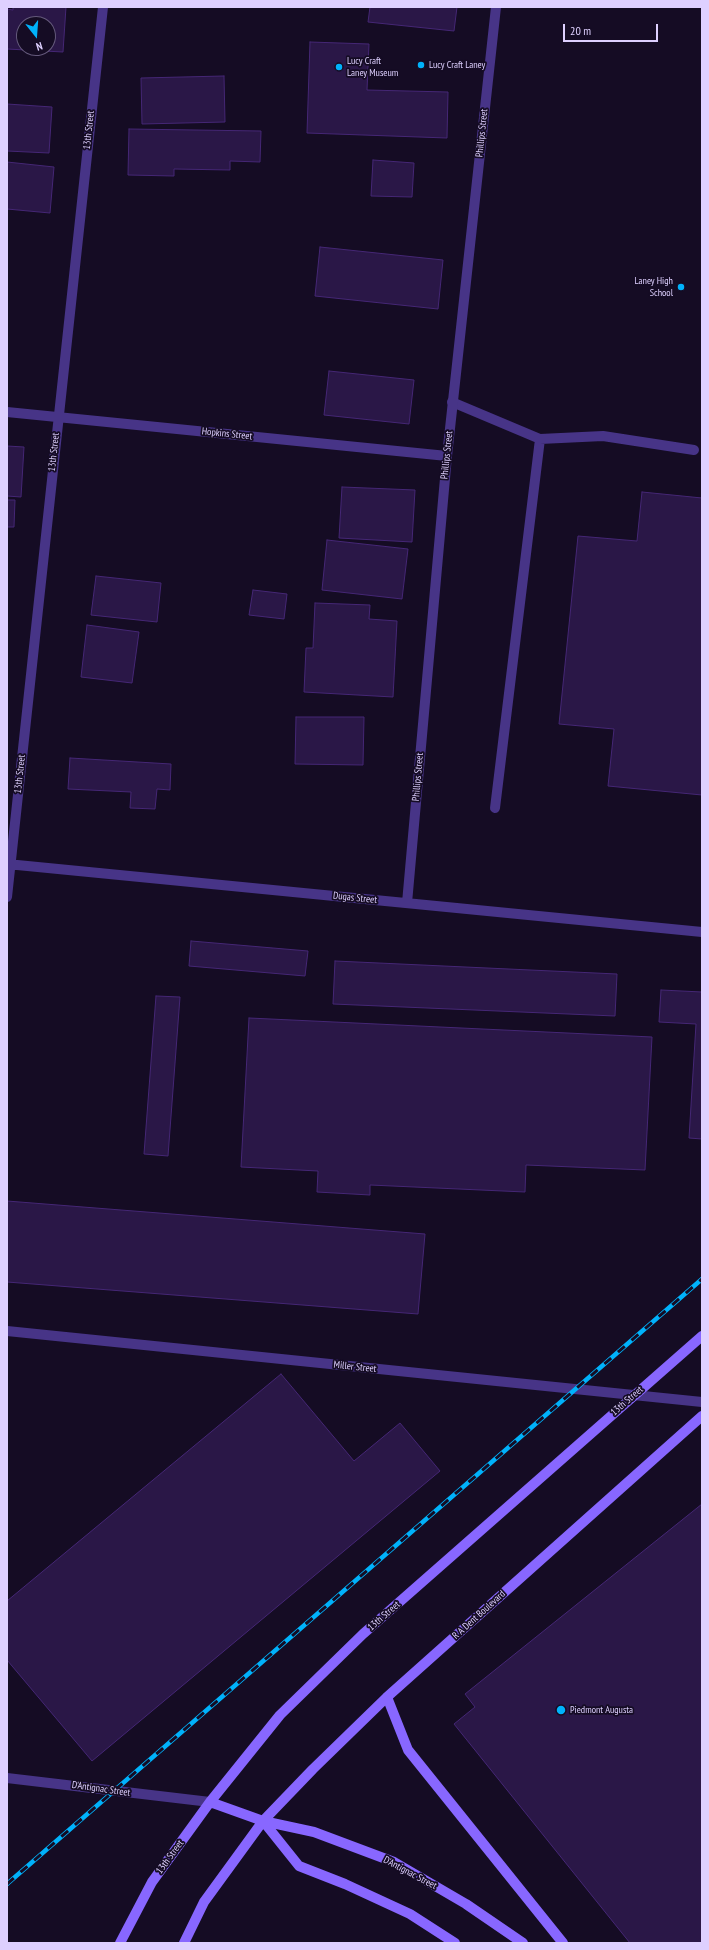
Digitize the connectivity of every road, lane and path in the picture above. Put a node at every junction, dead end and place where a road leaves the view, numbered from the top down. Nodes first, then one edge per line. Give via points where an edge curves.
1 (102, 7) edge
2 (496, 7) edge
3 (452, 402) junction
4 (7, 412) edge
5 (57, 417) junction
6 (540, 439) junction
7 (694, 450) dead end
8 (446, 456) junction
9 (495, 808) dead end
10 (9, 865) edge
11 (7, 897) edge
12 (407, 903) junction
13 (702, 932) edge
14 (7, 1331) edge
15 (702, 1336) edge
16 (634, 1395) junction
17 (702, 1402) edge
18 (702, 1416) edge
19 (387, 1698) junction
20 (7, 1778) edge
21 (210, 1802) junction
22 (263, 1821) junction
23 (120, 1943) edge
24 (184, 1943) edge
25 (455, 1943) edge
26 (523, 1943) edge
27 (563, 1943) edge

1 - 5 street, 13th Street
2 - 3 street, Phillips Street
3 - 6 street
3 - 8 street, Phillips Street
4 - 5 street, Hopkins Street
5 - 8 street, Hopkins Street
5 - 10 street, 13th Street
6 - 7 street via 603,436
6 - 9 street
8 - 12 street, Phillips Street
10 - 11 street, 13th Street
10 - 12 street, Dugas Street
12 - 13 street, Dugas Street
14 - 16 street, Miller Street
15 - 16 main road, 13th Street
16 - 17 street, Miller Street
16 - 21 main road, 13th Street via 363,1634 280,1715
18 - 19 main road, R A Dent Boulevard
19 - 22 main road, R A Dent Boulevard
19 - 27 main road via 408,1750
20 - 21 street, D'Antignac Street
21 - 22 main road, D'Antignac Street
21 - 23 main road, 13th Street via 152,1882
22 - 24 main road via 204,1902
22 - 25 main road via 299,1866 410,1914
22 - 26 main road, D'Antignac Street via 314,1832 394,1862 466,1904

